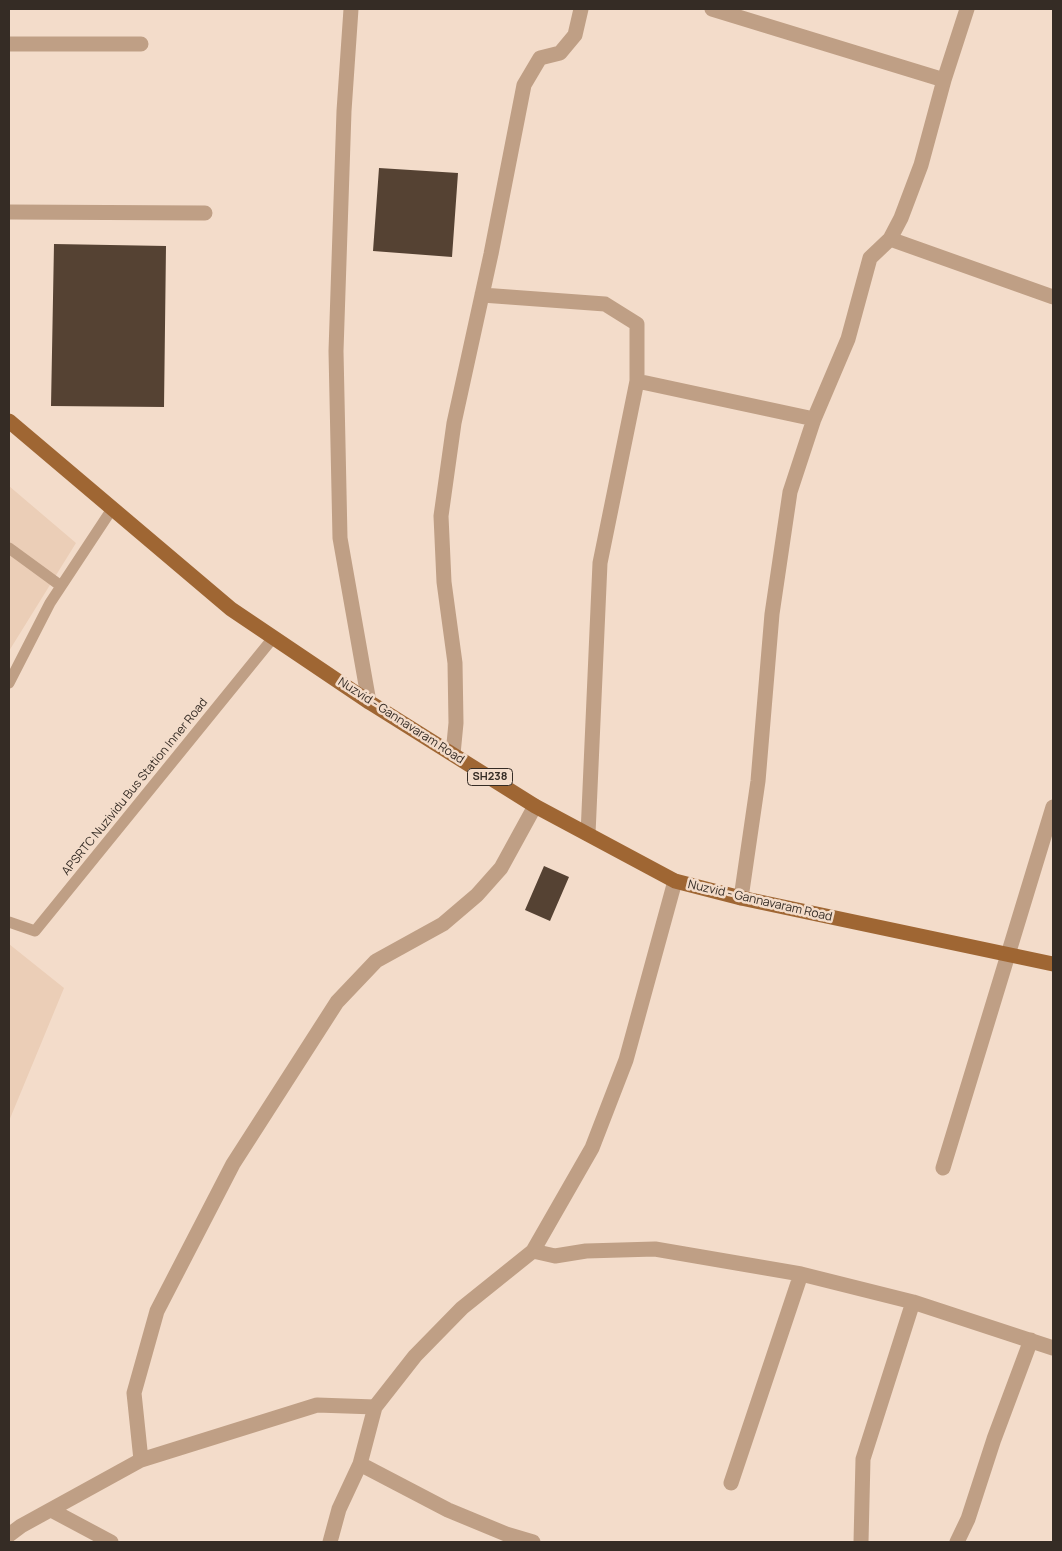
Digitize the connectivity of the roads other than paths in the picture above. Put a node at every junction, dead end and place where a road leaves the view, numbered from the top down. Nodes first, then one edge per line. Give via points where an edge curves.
1 (351, 9) edge
2 (582, 9) edge
3 (712, 9) edge
4 (967, 9) edge
5 (9, 44) edge
6 (141, 44) dead end
7 (944, 80) junction
8 (9, 212) edge
9 (204, 213) dead end
10 (890, 239) junction
11 (482, 295) junction
12 (1053, 297) edge
13 (637, 381) junction
14 (814, 418) junction
15 (9, 421) edge
16 (112, 509) junction
17 (9, 548) edge
18 (62, 586) junction
19 (273, 638) junction
20 (9, 683) edge
21 (369, 702) junction
22 (453, 754) junction
23 (535, 806) junction
24 (1053, 807) edge
25 (588, 834) junction
26 (675, 881) junction
27 (741, 898) junction
28 (9, 922) edge
29 (1008, 955) junction
30 (1053, 964) edge
31 (942, 1168) dead end
32 (533, 1251) junction
33 (801, 1274) junction
34 (913, 1302) junction
35 (1030, 1340) junction
36 (1053, 1348) edge
37 (375, 1407) junction
38 (141, 1460) junction
39 (360, 1464) junction
40 (731, 1483) dead end
41 (51, 1510) junction
42 (9, 1535) edge
43 (112, 1542) edge
44 (330, 1542) edge
45 (533, 1542) edge
46 (860, 1542) edge
47 (957, 1542) edge

1 - 21 street via 344,111 336,351 340,538
2 - 11 street via 575,35 560,53 540,58 524,85
3 - 7 street
4 - 7 street
5 - 6 street
7 - 10 street via 921,165
8 - 9 street
10 - 12 street
10 - 14 street via 870,258 848,338
11 - 13 street via 606,304 637,324
11 - 22 street via 454,423 441,516 444,582 455,663
13 - 14 street
13 - 25 street via 600,563
14 - 27 street via 790,492 772,614 758,781
15 - 16 main road, Nuzvid - Gannavaram Road / SH238
16 - 18 lane
16 - 19 main road, Nuzvid - Gannavaram Road / SH238 via 231,609
17 - 18 lane
18 - 20 lane
19 - 21 main road, Nuzvid - Gannavaram Road / SH238
19 - 28 lane, APSRTC Nuzividu Bus Station Inner Road via 35,931
21 - 22 main road, Nuzvid - Gannavaram Road / SH238
22 - 23 main road, Nuzvid - Gannavaram Road / SH238
23 - 25 main road, Nuzvid - Gannavaram Road / SH238
23 - 38 street via 501,868 477,895 443,924 376,961 337,1002 233,1164 157,1311 134,1393
24 - 29 street
25 - 26 main road, Nuzvid - Gannavaram Road / SH238
26 - 27 main road, Nuzvid - Gannavaram Road / SH238
26 - 32 street via 626,1060 592,1148
27 - 29 main road, Nuzvid - Gannavaram Road / SH238
29 - 30 main road, Nuzvid - Gannavaram Road / SH238
29 - 31 street
32 - 33 street via 555,1256 586,1251 655,1250
32 - 37 street via 462,1308 415,1356
33 - 34 street
33 - 40 street
34 - 35 street
34 - 46 street via 864,1459
35 - 36 street
35 - 47 street via 968,1519
37 - 38 street via 317,1405
37 - 39 street
38 - 41 street
39 - 44 street via 339,1509
39 - 45 street via 448,1510
41 - 42 street
41 - 43 street

